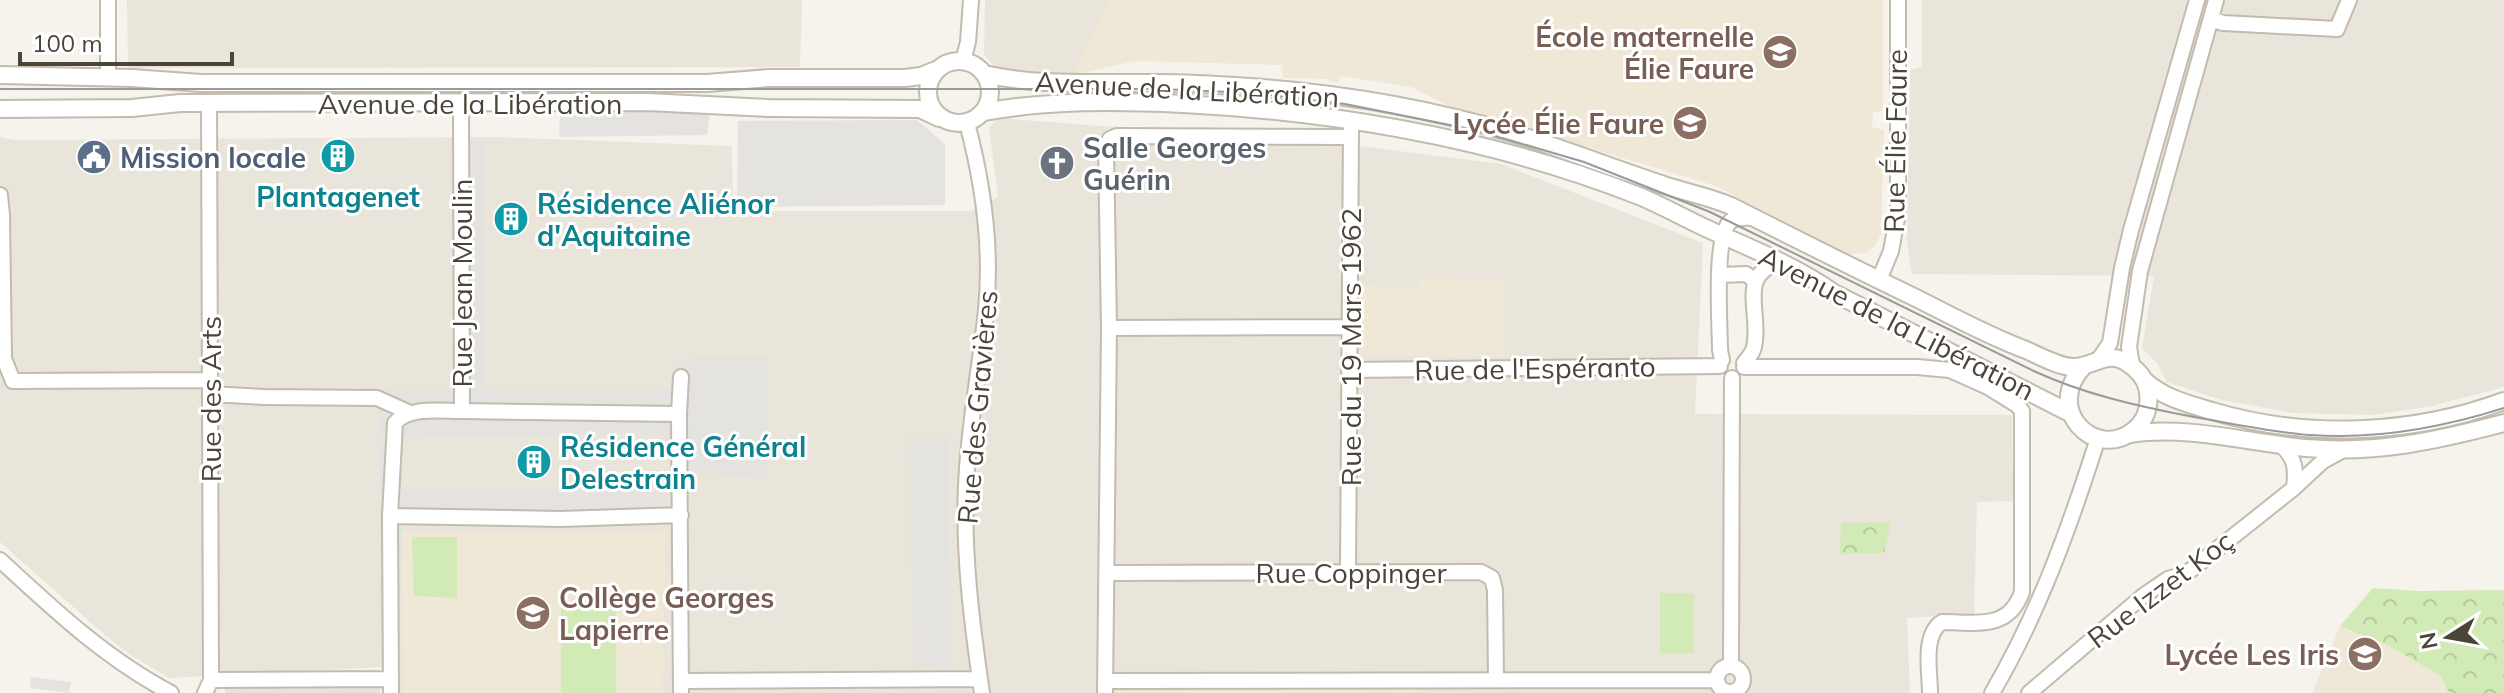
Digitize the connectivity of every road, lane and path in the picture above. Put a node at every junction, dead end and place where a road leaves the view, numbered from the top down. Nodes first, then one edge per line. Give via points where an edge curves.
1 (108, 0) edge
2 (971, 0) edge
3 (1898, 0) edge
4 (2197, 0) edge
5 (2216, 0) edge
6 (2349, 0) edge
7 (2211, 19) junction
8 (963, 61) junction
9 (936, 70) junction
10 (984, 74) junction
11 (0, 75) edge
12 (108, 77) junction
13 (461, 103) junction
14 (209, 104) junction
15 (0, 109) edge
16 (984, 112) junction
17 (939, 118) junction
18 (967, 123) junction
19 (1352, 130) junction
20 (0, 195) edge
21 (1756, 218) junction
22 (1722, 235) junction
23 (1780, 262) junction
24 (1720, 275) junction
25 (1754, 280) junction
26 (1879, 280) junction
27 (1350, 327) junction
28 (1109, 328) junction
29 (2092, 362) junction
30 (1721, 363) junction
31 (1744, 365) junction
32 (2132, 365) junction
33 (1350, 370) junction
34 (681, 377) dead end
35 (1732, 378) junction
36 (2145, 381) junction
37 (210, 387) junction
38 (2504, 401) edge
39 (462, 411) junction
40 (410, 413) junction
41 (2070, 413) junction
42 (679, 414) junction
43 (2504, 423) edge
44 (2130, 434) junction
45 (2098, 438) junction
46 (2282, 446) junction
47 (2343, 450) junction
48 (2294, 488) junction
49 (681, 515) junction
50 (390, 516) junction
51 (0, 560) edge
52 (1348, 572) junction
53 (1106, 573) junction
54 (1731, 666) junction
55 (1496, 680) junction
56 (208, 686) edge
57 (391, 686) edge
58 (981, 686) edge
59 (681, 687) edge
60 (1105, 687) edge
61 (1719, 687) edge
62 (1744, 690) edge
63 (171, 693) edge
64 (1930, 693) edge
65 (1992, 693) edge
66 (2029, 693) edge

1 - 12 street
2 - 8 street
3 - 26 street, Rue Élie Faure via 1898,213
4 - 29 street via 2128,243 2110,343
5 - 7 street
6 - 7 street via 2337,29
7 - 32 street via 2140,271 2130,337
8 - 9 street
8 - 10 street
9 - 12 street, Avenue de la Libération via 905,78 707,83 201,83
9 - 17 street via 927,93
10 - 16 street via 990,98
10 - 21 street, Avenue de la Libération via 1015,81 1253,87 1382,102 1525,137 1716,199
11 - 12 street, Avenue de la Libération
13 - 14 street, Avenue de la Libération
13 - 17 street, Avenue de la Libération via 904,108
13 - 39 street, Rue Jean Moulin
14 - 15 street, Avenue de la Libération
14 - 37 street, Rue des Arts
16 - 18 street
16 - 19 street, Avenue de la Libération via 1062,103 1159,103 1252,108
17 - 18 street
18 - 58 street, Rue des Gravières via 982,199 987,267 966,488
19 - 22 street, Avenue de la Libération via 1507,152 1637,195
19 - 27 street, Rue du 19 Mars 1962
19 - 28 street via 1110,139
20 - 37 street via 4,359 13,381
21 - 22 street, Avenue de la Libération via 1736,218
21 - 26 street, Avenue de la Libération
22 - 23 street, Avenue de la Libération
22 - 24 street
23 - 25 street via 1764,268
23 - 41 street, Avenue de la Libération
24 - 25 street via 1746,274
24 - 30 street
25 - 31 street via 1754,346
26 - 29 street, Avenue de la Libération via 2065,366
27 - 28 street
27 - 33 street, Rue du 19 Mars 1962
28 - 53 street
29 - 32 street via 2111,358
29 - 41 street via 2070,386
30 - 31 street via 1732,354
30 - 33 street, Rue de l'Espéranto
30 - 35 street via 1722,373
31 - 35 street
31 - 64 street via 1950,370 1988,387 2022,411 2018,605 1998,621 1942,622 1934,627
32 - 36 street
33 - 52 street, Rue du 19 Mars 1962
34 - 42 street
35 - 54 street
36 - 38 street via 2165,395 2226,415 2313,429 2427,422
36 - 44 street via 2146,414
37 - 40 street via 265,397 377,398
37 - 56 street, Rue des Arts
39 - 40 street, Rue Jean Moulin
39 - 42 street
40 - 50 street via 395,423
41 - 45 street via 2086,433
42 - 49 street
43 - 47 street via 2405,446
44 - 45 street
44 - 46 street via 2179,433
45 - 65 street via 2056,560
46 - 47 street
46 - 48 street via 2293,459
47 - 48 street, Rue Izzet Koç
48 - 66 street, Rue Izzet Koç via 2187,573 2143,596
49 - 50 street
49 - 59 street
50 - 57 street
51 - 63 street via 111,656
52 - 53 street, Rue Coppinger
52 - 55 street, Rue Coppinger via 1481,572 1492,578
53 - 60 street
54 - 61 street via 1720,672
54 - 62 street via 1741,672
55 - 60 street
55 - 61 street
56 - 57 street
58 - 59 street
61 - 62 street

